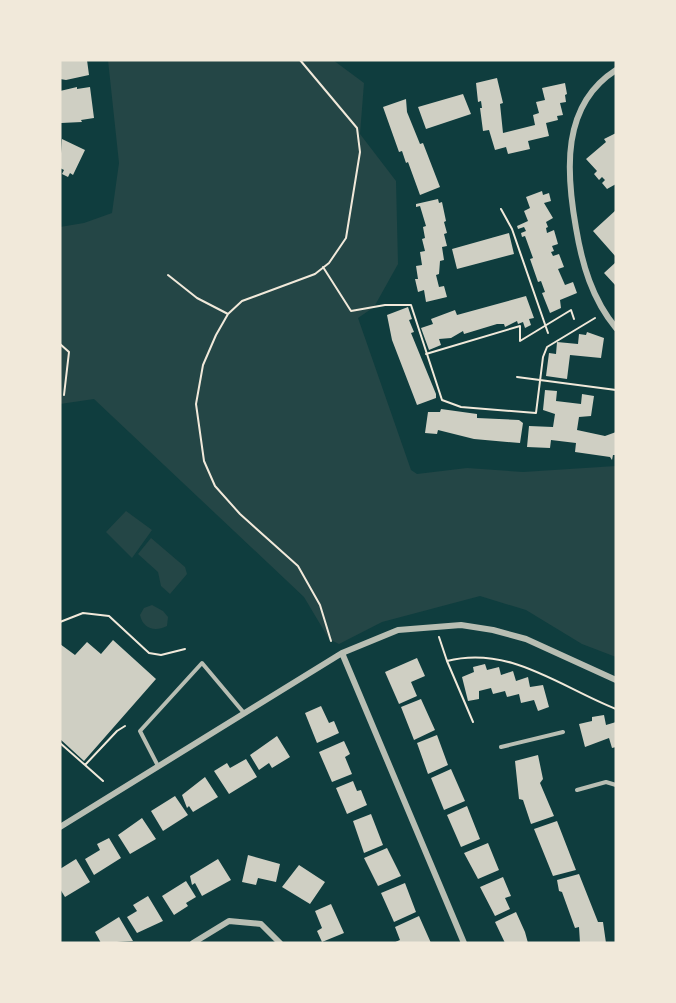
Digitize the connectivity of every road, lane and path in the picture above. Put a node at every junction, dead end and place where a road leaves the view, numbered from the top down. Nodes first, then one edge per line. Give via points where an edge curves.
1 (300, 60) edge
2 (616, 70) edge
3 (501, 209) dead end
4 (323, 267) junction
5 (168, 276) dead end
6 (228, 314) junction
7 (595, 318) dead end
8 (574, 319) dead end
9 (544, 327) junction
10 (616, 328) edge
11 (548, 333) dead end
12 (60, 345) edge
13 (426, 354) junction
14 (517, 377) dead end
15 (540, 380) junction
16 (616, 390) edge
17 (64, 395) dead end
18 (60, 621) edge
19 (439, 637) dead end
20 (331, 641) dead end
21 (184, 649) dead end
22 (342, 653) junction
23 (447, 660) junction
24 (616, 680) edge
25 (616, 710) edge
26 (244, 713) junction
27 (473, 722) dead end
28 (125, 726) dead end
29 (563, 732) dead end
30 (60, 743) edge
31 (501, 747) dead end
32 (85, 765) junction
33 (158, 766) junction
34 (102, 781) dead end
35 (616, 785) edge
36 (577, 790) dead end
37 (60, 826) edge
38 (193, 943) edge
39 (280, 943) edge
40 (464, 943) edge

1 - 4 path via 348,115 358,134 360,152 346,238
2 - 10 street via 600,83 580,110 568,168 584,266 598,303
3 - 9 path via 512,229
4 - 6 path via 315,274 242,301
4 - 13 path via 351,311 411,305
5 - 6 path via 197,298
6 - 20 path via 203,365 196,404 204,461 225,499 298,566 320,605
7 - 15 path via 547,347
8 - 9 path via 571,310
9 - 11 path
9 - 13 path via 520,341 520,326
12 - 17 path via 69,352
13 - 15 path via 442,400 461,407 536,413
14 - 15 path
15 - 16 path
18 - 21 path via 83,613 110,616 149,652 161,655
19 - 23 path
22 - 24 street via 398,630 460,625 526,639
22 - 26 street
22 - 40 street
23 - 25 path via 478,655 521,663
23 - 27 path
26 - 33 street
26 - 33 lane via 202,663 140,731
28 - 32 path
29 - 31 lane
30 - 32 path
32 - 34 path
33 - 37 street
35 - 36 lane via 606,782
38 - 39 street via 229,921 261,924

